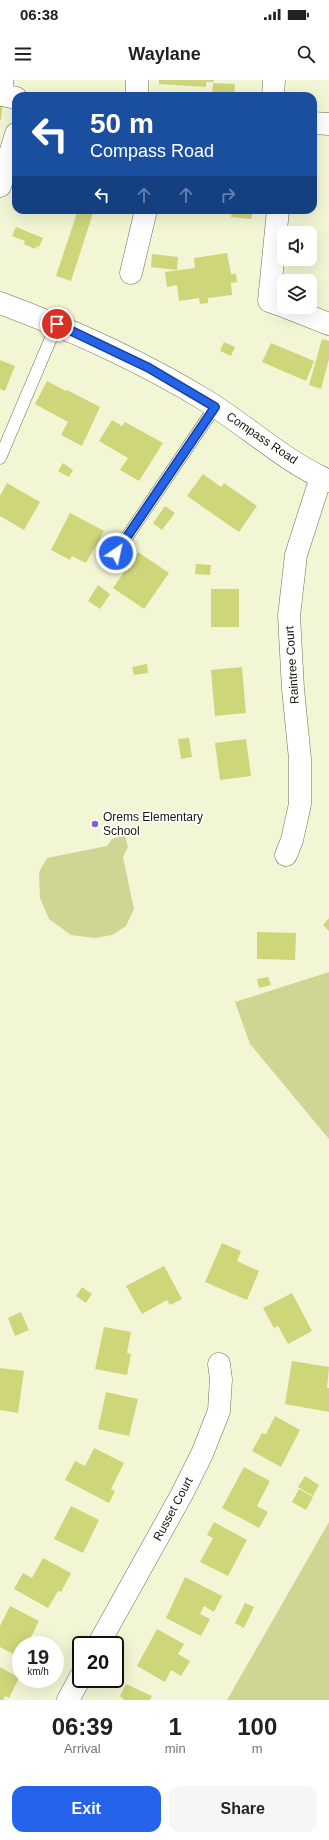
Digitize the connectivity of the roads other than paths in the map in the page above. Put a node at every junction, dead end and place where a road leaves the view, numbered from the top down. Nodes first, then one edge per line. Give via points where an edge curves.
1 (2, 80) edge
2 (138, 80) edge
3 (274, 80) edge
4 (137, 92) edge
5 (273, 92) edge
6 (12, 97) edge
7 (317, 123) edge
8 (329, 124) edge
9 (12, 145) edge
10 (1, 176) edge
11 (145, 214) edge
12 (278, 214) edge
13 (131, 273) dead end
14 (279, 274) edge
15 (0, 303) edge
16 (303, 314) edge
17 (57, 324) junction
18 (329, 324) edge
19 (215, 407) junction
20 (0, 458) edge
21 (325, 479) edge
22 (116, 553) dead end
23 (286, 855) dead end
24 (219, 1364) dead end
25 (103, 1636) edge
26 (74, 1688) edge
27 (68, 1700) edge

1 - 6 street via 2,95
2 - 4 street
3 - 5 street
7 - 8 street
9 - 10 street
11 - 13 street
12 - 14 street
15 - 17 street, Compass Road
16 - 18 street
17 - 19 street, Compass Road via 149,368
17 - 20 lane
19 - 21 street, Compass Road via 254,435
19 - 22 lane
21 - 23 street, Raintree Court via 296,555 289,616 300,759 300,804
24 - 25 street, Russet Court via 219,1411 202,1454
26 - 27 street

